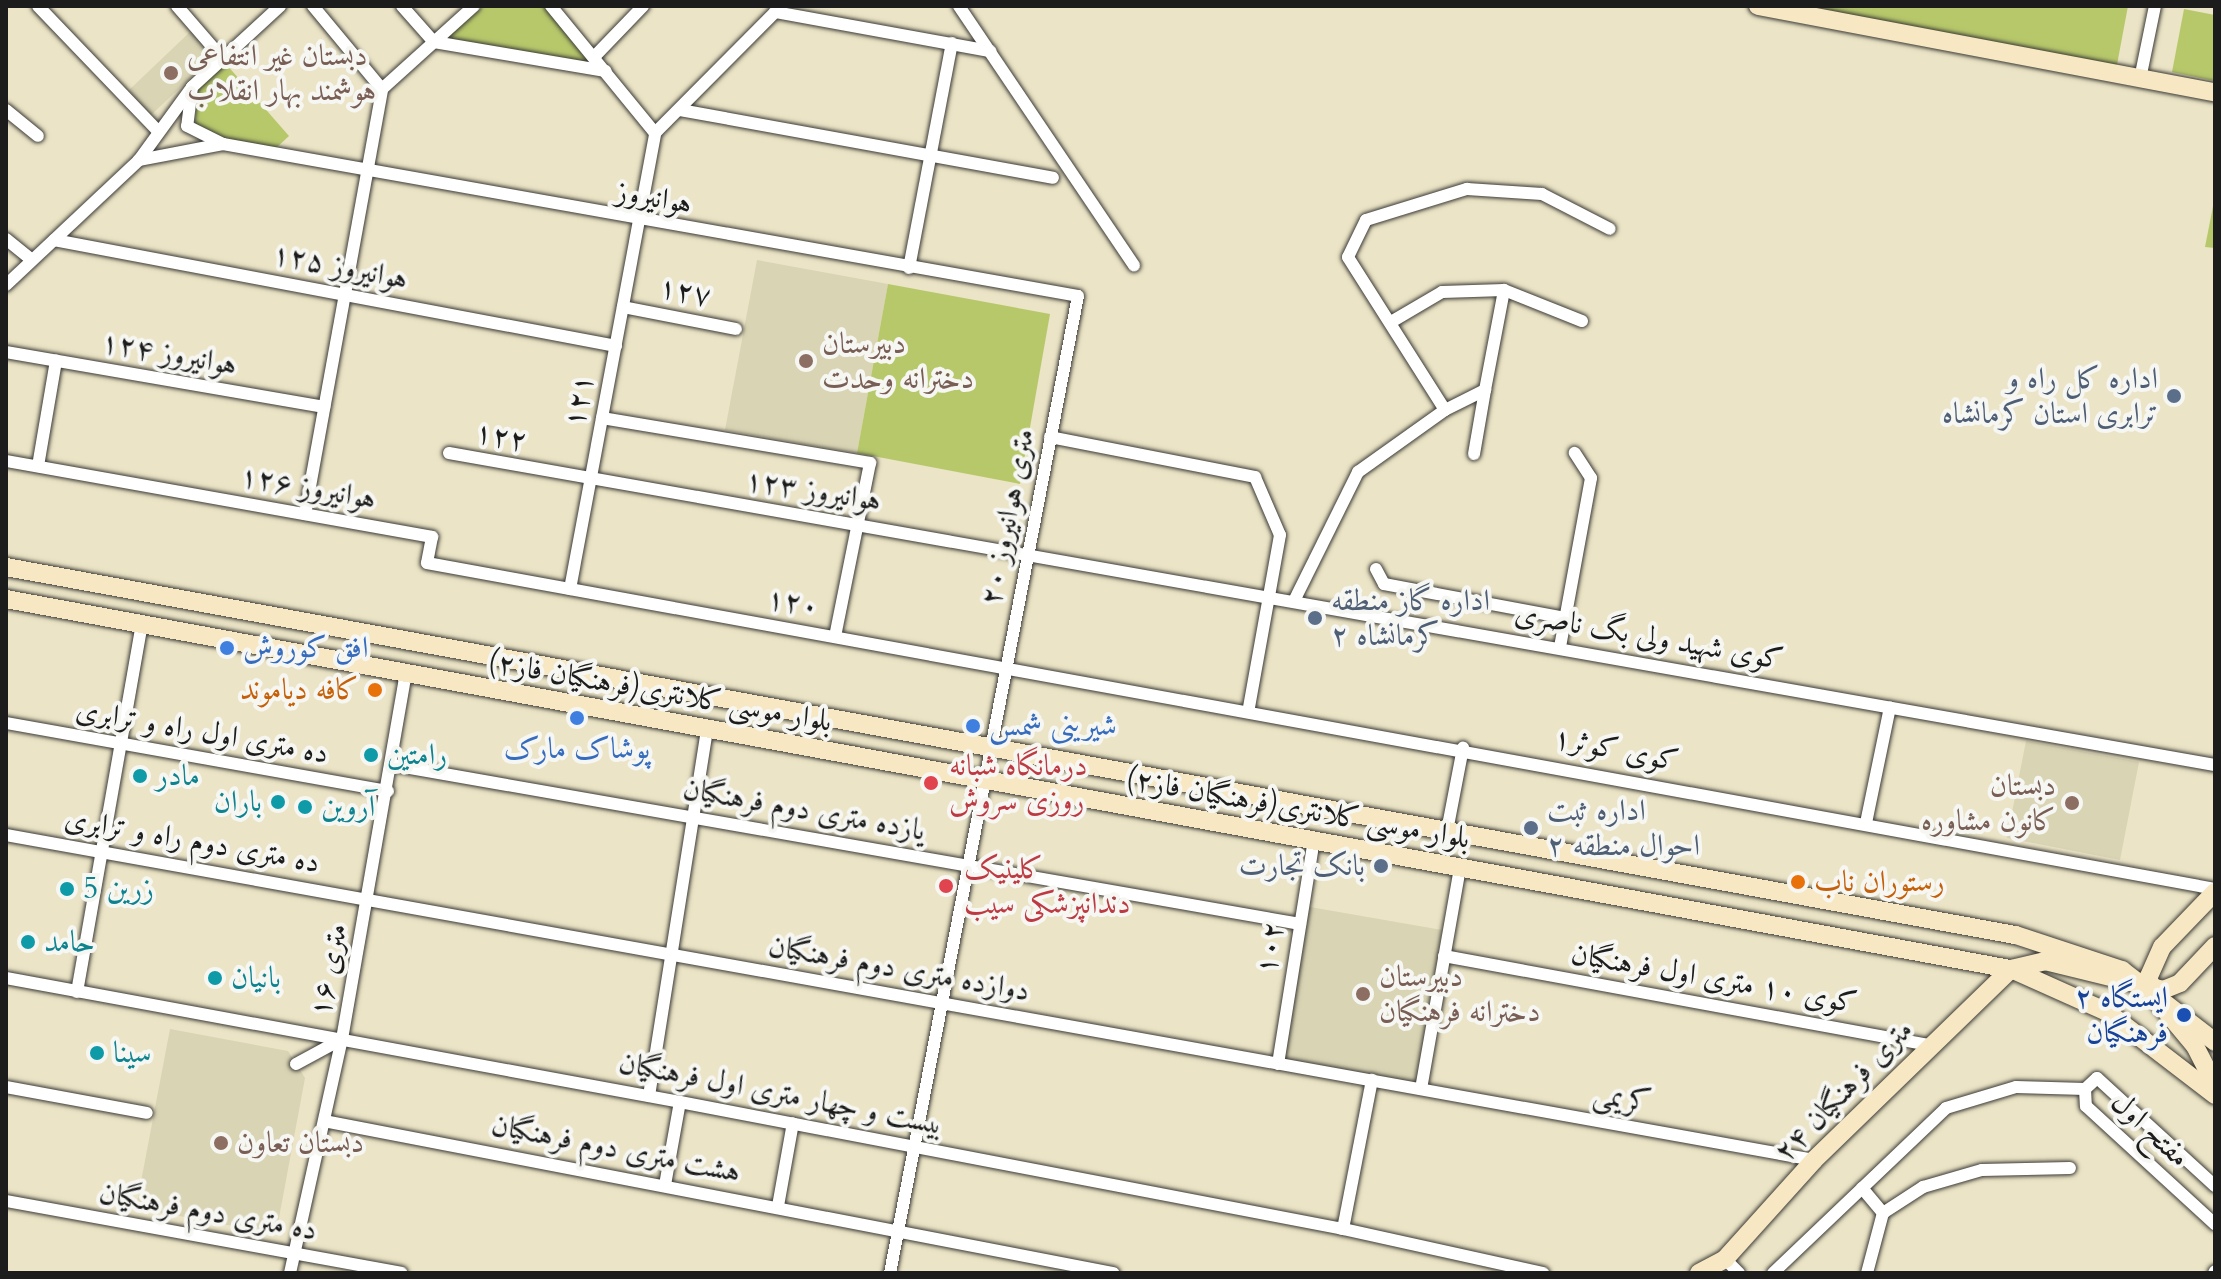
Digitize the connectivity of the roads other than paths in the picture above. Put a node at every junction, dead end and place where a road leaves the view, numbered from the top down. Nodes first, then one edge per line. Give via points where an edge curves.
1 (38, 6) edge
2 (177, 6) edge
3 (280, 6) edge
4 (313, 6) edge
5 (402, 6) edge
6 (474, 6) edge
7 (551, 6) edge
8 (643, 6) edge
9 (959, 6) edge
10 (1758, 6) edge
11 (2155, 6) edge
12 (778, 9) edge
13 (434, 42) junction
14 (952, 43) junction
15 (990, 51) junction
16 (594, 57) junction
17 (222, 58) junction
18 (606, 71) junction
19 (2140, 79) junction
20 (192, 87) junction
21 (382, 89) junction
22 (2215, 92) edge
23 (6, 110) edge
24 (680, 110) junction
25 (158, 131) junction
26 (655, 133) junction
27 (38, 136) dead end
28 (223, 144) junction
29 (931, 156) junction
30 (139, 160) junction
31 (366, 171) junction
32 (1053, 178) dead end
33 (639, 222) junction
34 (1610, 229) dead end
35 (6, 239) edge
36 (54, 240) junction
37 (32, 260) junction
38 (1134, 265) dead end
39 (909, 268) junction
40 (6, 285) edge
41 (1504, 290) junction
42 (344, 295) junction
43 (1078, 296) joint
44 (623, 307) junction
45 (1582, 321) dead end
46 (1391, 322) junction
47 (736, 329) dead end
48 (616, 346) junction
49 (6, 352) edge
50 (56, 361) junction
51 (1485, 390) junction
52 (324, 407) junction
53 (1445, 410) junction
54 (602, 418) junction
55 (1050, 437) junction
56 (449, 453) dead end
57 (1575, 453) dead end
58 (1474, 454) dead end
59 (6, 461) edge
60 (38, 466) junction
61 (591, 480) junction
62 (305, 514) junction
63 (858, 525) junction
64 (1027, 553) junction
65 (6, 567) edge
66 (1376, 569) dead end
67 (570, 589) junction
68 (1269, 595) junction
69 (6, 599) edge
70 (1295, 599) junction
71 (1565, 618) junction
72 (142, 623) junction
73 (835, 637) junction
74 (1560, 647) junction
75 (1006, 668) junction
76 (406, 674) junction
77 (1890, 707) junction
78 (1248, 712) junction
79 (6, 723) edge
80 (707, 729) junction
81 (121, 744) junction
82 (991, 747) junction
83 (1463, 748) junction
84 (393, 765) junction
85 (2215, 765) edge
86 (983, 780) junction
87 (388, 791) junction
88 (696, 818) junction
89 (1866, 823) junction
90 (1447, 831) junction
91 (6, 835) edge
92 (1314, 840) junction
93 (102, 852) junction
94 (965, 864) junction
95 (1460, 867) junction
96 (2215, 890) edge
97 (369, 898) junction
98 (1300, 924) junction
99 (2213, 953) edge
100 (673, 955) junction
101 (1444, 956) junction
102 (2011, 969) junction
103 (6, 978) edge
104 (2151, 990) junction
105 (77, 992) junction
106 (939, 1003) junction
107 (342, 1039) junction
108 (2215, 1042) edge
109 (1927, 1045) junction
110 (296, 1064) dead end
111 (1278, 1064) junction
112 (1372, 1080) junction
113 (2215, 1085) edge
114 (6, 1087) edge
115 (1421, 1089) junction
116 (2085, 1089) junction
117 (2215, 1095) edge
118 (649, 1096) junction
119 (680, 1102) junction
120 (147, 1113) dead end
121 (324, 1121) junction
122 (793, 1123) junction
123 (912, 1146) junction
124 (1814, 1160) junction
125 (2070, 1168) dead end
126 (665, 1185) junction
127 (2215, 1186) edge
128 (1862, 1188) junction
129 (6, 1201) edge
130 (778, 1206) junction
131 (1883, 1213) junction
132 (2215, 1224) edge
133 (898, 1229) junction
134 (1343, 1229) junction
135 (294, 1255) junction
136 (1724, 1266) edge
137 (290, 1273) edge
138 (401, 1273) edge
139 (890, 1273) edge
140 (1113, 1273) edge
141 (1543, 1273) edge
142 (1699, 1273) edge
143 (1739, 1273) edge
144 (1773, 1273) edge
145 (1867, 1273) edge

1 - 25 street
2 - 17 street
3 - 17 street
4 - 21 street
5 - 13 street
6 - 13 street
7 - 16 street
8 - 16 street
9 - 15 street
10 - 19 main road
11 - 19 street
12 - 14 street
12 - 24 street
13 - 18 street
13 - 21 street
14 - 15 street
14 - 29 street
15 - 38 street
16 - 18 street
17 - 20 street
18 - 26 street
19 - 22 main road
20 - 25 street
20 - 28 street via 187,126
21 - 31 street
23 - 27 street
24 - 26 street
24 - 29 street
25 - 30 street
26 - 33 street, ۱۲۱
28 - 30 street
28 - 31 street, هوانیروز
29 - 32 street
29 - 39 street
30 - 36 street
31 - 33 street, هوانیروز
31 - 42 street
33 - 39 street, هوانیروز
33 - 44 street, ۱۲۱
34 - 46 street via 1542,194 1467,189 1366,220 1348,257
35 - 37 street
36 - 37 street
36 - 42 street, هوانیروز ۱۲۵
37 - 40 street
39 - 43 street, هوانیروز
41 - 45 street
41 - 46 street via 1442,292
41 - 51 street
42 - 48 street, هوانیروز ۱۲۵
42 - 52 street
43 - 55 street, ۲۰ متری هوانیروز
44 - 47 street, ۱۲۷
44 - 48 street, ۱۲۱
46 - 53 street
48 - 54 street, ۱۲۱
49 - 50 street, هوانیروز ۱۲۴
50 - 52 street, هوانیروز ۱۲۴
50 - 60 street
51 - 53 street
51 - 58 street
52 - 62 street
53 - 70 street via 1358,472
54 - 61 street, ۱۲۱
54 - 63 street, ۱۲۳ هوانیروز via 870,463
55 - 64 street, ۲۰ متری هوانیروز
55 - 68 street via 1255,477 1280,535
56 - 61 street, ۱۲۲
57 - 71 street via 1591,478
59 - 60 street, هوانیروز ۱۲۶
60 - 62 street, هوانیروز ۱۲۶
61 - 63 street, ۱۲۳ هوانیروز
61 - 67 street, ۱۲۱
62 - 67 street, هوانیروز ۱۲۶ via 432,537 427,563
63 - 64 street, ۱۲۳ هوانیروز
63 - 73 street
64 - 68 street, کوی شهید ولی بگ ناصری
64 - 75 street, ۲۰ متری هوانیروز
65 - 82 main road, بلوار موسی کلانتری(فرهنگیان فاز۲)
66 - 71 street via 1384,584
67 - 73 street, ۱۲۰
68 - 70 street, کوی شهید ولی بگ ناصری
68 - 78 street
69 - 72 main road, بلوار موسی کلانتری(فرهنگیان فاز۲)
70 - 74 street, کوی شهید ولی بگ ناصری
71 - 74 street
72 - 76 main road, بلوار موسی کلانتری(فرهنگیان فاز۲)
72 - 81 street
73 - 75 street, ۱۲۰
74 - 77 street, کوی شهید ولی بگ ناصری
75 - 78 street, کوی کوثر۱
75 - 82 street, ۲۰ متری هوانیروز
76 - 80 main road, بلوار موسی کلانتری(فرهنگیان فاز۲)
76 - 84 street, ۱۶ متری
77 - 85 street, کوی شهید ولی بگ ناصری
77 - 89 street
78 - 83 street, کوی کوثر۱
79 - 81 street, ده متری اول راه و ترابری
80 - 86 main road, بلوار موسی کلانتری(فرهنگیان فاز۲)
80 - 88 street
81 - 87 street, ده متری اول راه و ترابری
81 - 93 street
82 - 86 street, ۲۰ متری هوانیروز
82 - 90 main road, بلوار موسی کلانتری(فرهنگیان فاز۲)
83 - 89 street, کوی کوثر۱
83 - 90 street
84 - 87 street, ۱۶ متری
84 - 88 street, یازده متری دوم فرهنگیان
86 - 92 main road, بلوار موسی کلانتری(فرهنگیان فاز۲)
86 - 94 street, ۲۰ متری هوانیروز
87 - 97 street, ۱۶ متری
88 - 94 street, یازده متری دوم فرهنگیان
88 - 100 street
89 - 96 street, کوی کوثر۱
90 - 104 main road, بلوار موسی کلانتری(فرهنگیان فاز۲) via 2016,935 2122,970
91 - 93 street, ده متری دوم راه و ترابری
92 - 95 main road, بلوار موسی کلانتری(فرهنگیان فاز۲)
92 - 98 street, ۱۰۲
93 - 97 street, ده متری دوم راه و ترابری
93 - 105 street
94 - 98 street, یازده متری دوم فرهنگیان
94 - 106 street, ۲۰ متری هوانیروز
95 - 101 street
95 - 102 main road, بلوار موسی کلانتری(فرهنگیان فاز۲)
96 - 104 main road via 2162,947 2149,970
97 - 100 street, دوازده متری دوم فرهنگیان
97 - 107 street, ۱۶ متری
98 - 111 street, ۱۰۲
99 - 104 main road via 2172,989
100 - 106 street, دوازده متری دوم فرهنگیان
100 - 118 street
101 - 109 street, کوی ۱۰ متری اول فرهنگیان
101 - 115 street
102 - 104 main road via 2045,961
102 - 109 main road, ۲۴ متری فرهنگیان
102 - 117 main road, بلوار موسی کلانتری(فرهنگیان فاز۲) via 2107,1012
103 - 105 street, بیست و چهار متری اول فرهنگیان
104 - 108 main road, بلوار موسی کلانتری(فرهنگیان فاز۲)
104 - 113 main road via 2195,1046
105 - 107 street, بیست و چهار متری اول فرهنگیان
106 - 111 street, دوازده متری دوم فرهنگیان
106 - 123 street, ۲۰ متری هوانیروز
107 - 110 street
107 - 118 street, بیست و چهار متری اول فرهنگیان
107 - 121 street, ۱۶ متری
109 - 124 main road, ۲۴ متری فرهنگیان
111 - 112 street, دوازده متری دوم فرهنگیان
112 - 115 street, دوازده متری دوم فرهنگیان
112 - 134 street
114 - 120 street
115 - 124 street, کریمی
116 - 127 street, مفتح اول via 2097,1078
116 - 128 street via 2016,1087 1946,1108
116 - 132 street, مفتح اول via 2086,1106
118 - 119 street, بیست و چهار متری اول فرهنگیان
119 - 122 street, بیست و چهار متری اول فرهنگیان
119 - 126 street
121 - 126 street, هشت متری دوم فرهنگیان
121 - 135 street, ۱۶ متری
122 - 123 street, بیست و چهار متری اول فرهنگیان
122 - 130 street
123 - 133 street, ۲۰ متری هوانیروز
123 - 134 street, بیست و چهار متری اول فرهنگیان
124 - 136 main road, ۲۴ متری فرهنگیان
125 - 131 street via 1982,1170 1923,1187
126 - 130 street, هشت متری دوم فرهنگیان
128 - 131 street
128 - 144 street
129 - 135 street, ده متری دوم فرهنگیان
130 - 133 street, هشت متری دوم فرهنگیان
131 - 145 street
133 - 139 street, ۲۰ متری هوانیروز
133 - 140 street, هشت متری دوم فرهنگیان
134 - 141 street, بیست و چهار متری اول فرهنگیان
135 - 137 street, ۱۶ متری
135 - 138 street, ده متری دوم فرهنگیان
136 - 142 main road, ۲۴ متری فرهنگیان
136 - 143 street

